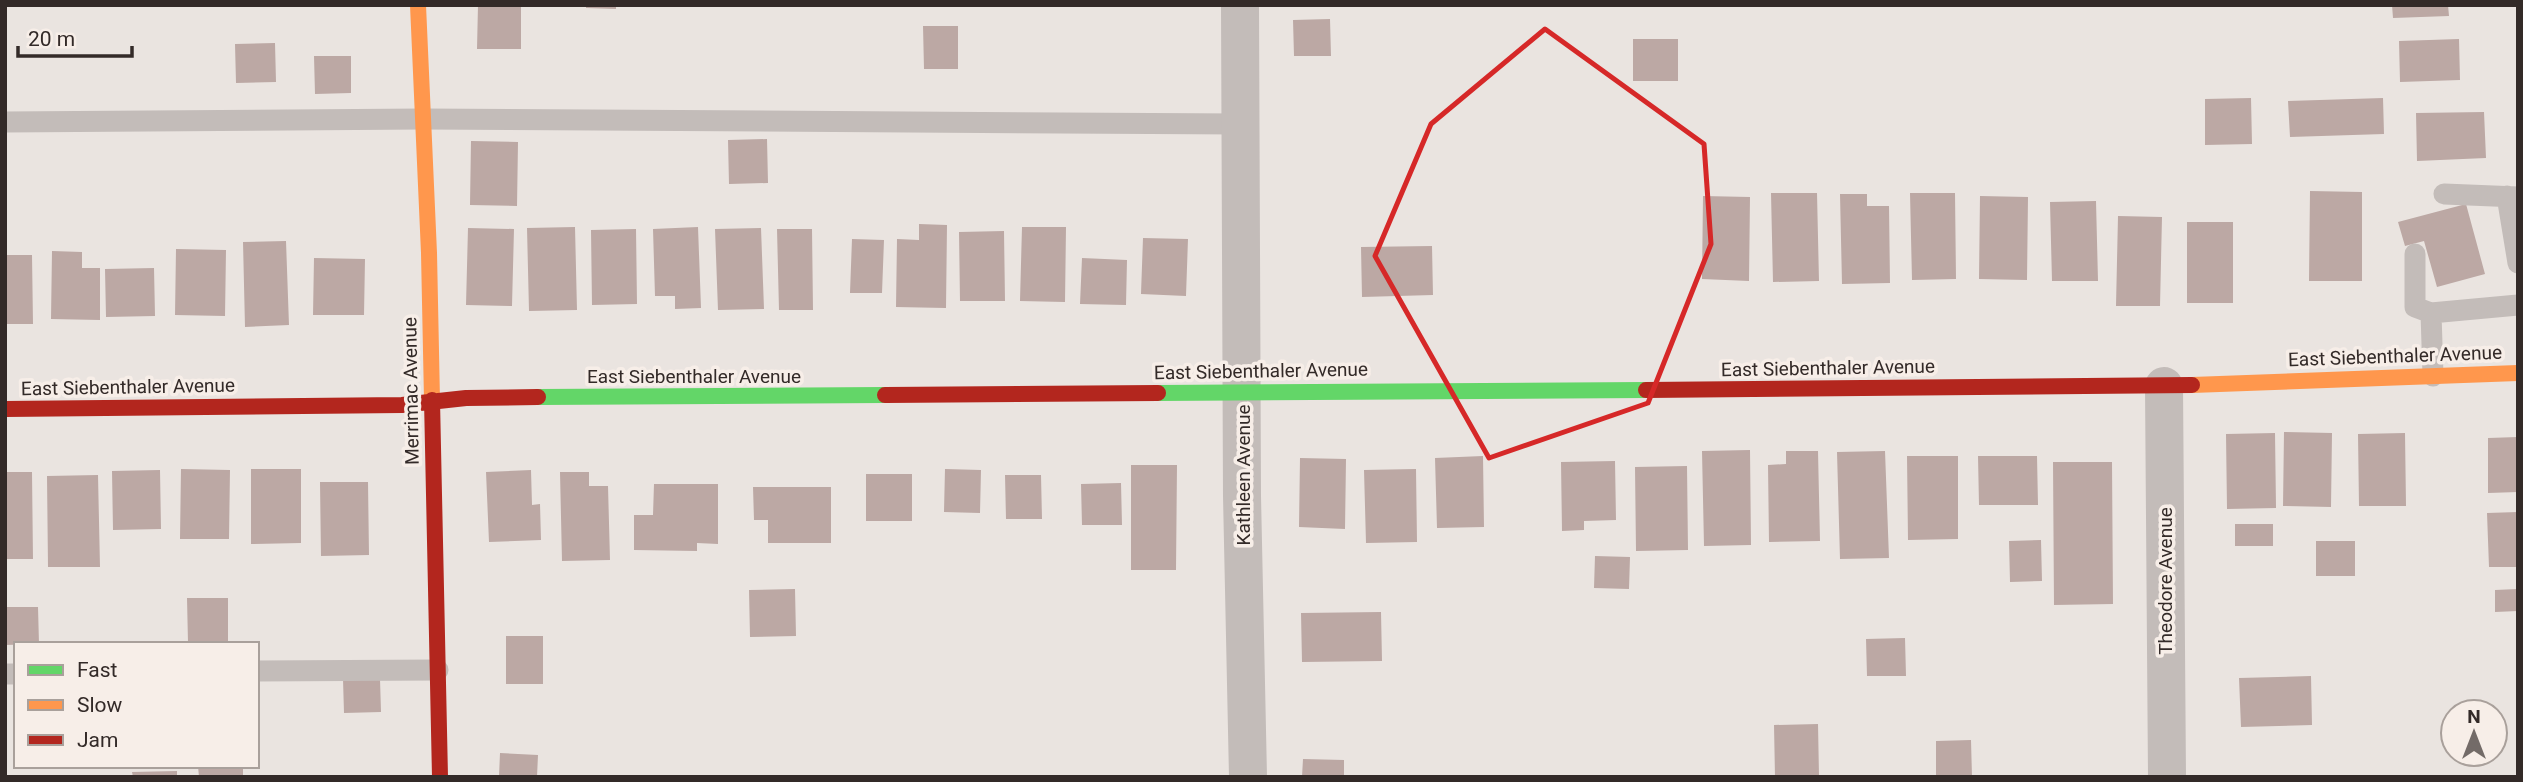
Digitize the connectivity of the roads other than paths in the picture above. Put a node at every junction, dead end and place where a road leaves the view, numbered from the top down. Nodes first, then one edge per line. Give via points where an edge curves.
1 (418, 5) edge
2 (1240, 5) edge
3 (423, 119) junction
4 (5, 122) edge
5 (1240, 124) junction
6 (2444, 194) dead end
7 (2512, 197) edge
8 (2414, 254) dead end
9 (2518, 263) edge
10 (2518, 305) edge
11 (2431, 313) junction
12 (2518, 373) edge
13 (2433, 376) junction
14 (2164, 386) junction
15 (1242, 393) junction
16 (432, 401) junction
17 (5, 409) edge
18 (438, 670) junction
19 (259, 671) edge
20 (440, 777) edge
21 (1248, 777) edge
22 (2167, 777) edge

1 - 3 main road, Merrimac Avenue
2 - 5 street, Kathleen Avenue
3 - 4 lane
3 - 5 lane
3 - 16 main road, Merrimac Avenue
5 - 15 street, Kathleen Avenue
6 - 7 lane
7 - 9 lane
8 - 11 lane via 2415,307
10 - 11 lane
11 - 13 lane
12 - 13 main road, East Siebenthaler Avenue
13 - 14 main road, East Siebenthaler Avenue
14 - 15 main road, East Siebenthaler Avenue
14 - 22 street, Theodore Avenue
15 - 16 main road, East Siebenthaler Avenue
15 - 21 street, Kathleen Avenue
16 - 17 main road, East Siebenthaler Avenue
16 - 18 main road, Merrimac Avenue
18 - 19 lane
18 - 20 main road, Merrimac Avenue

